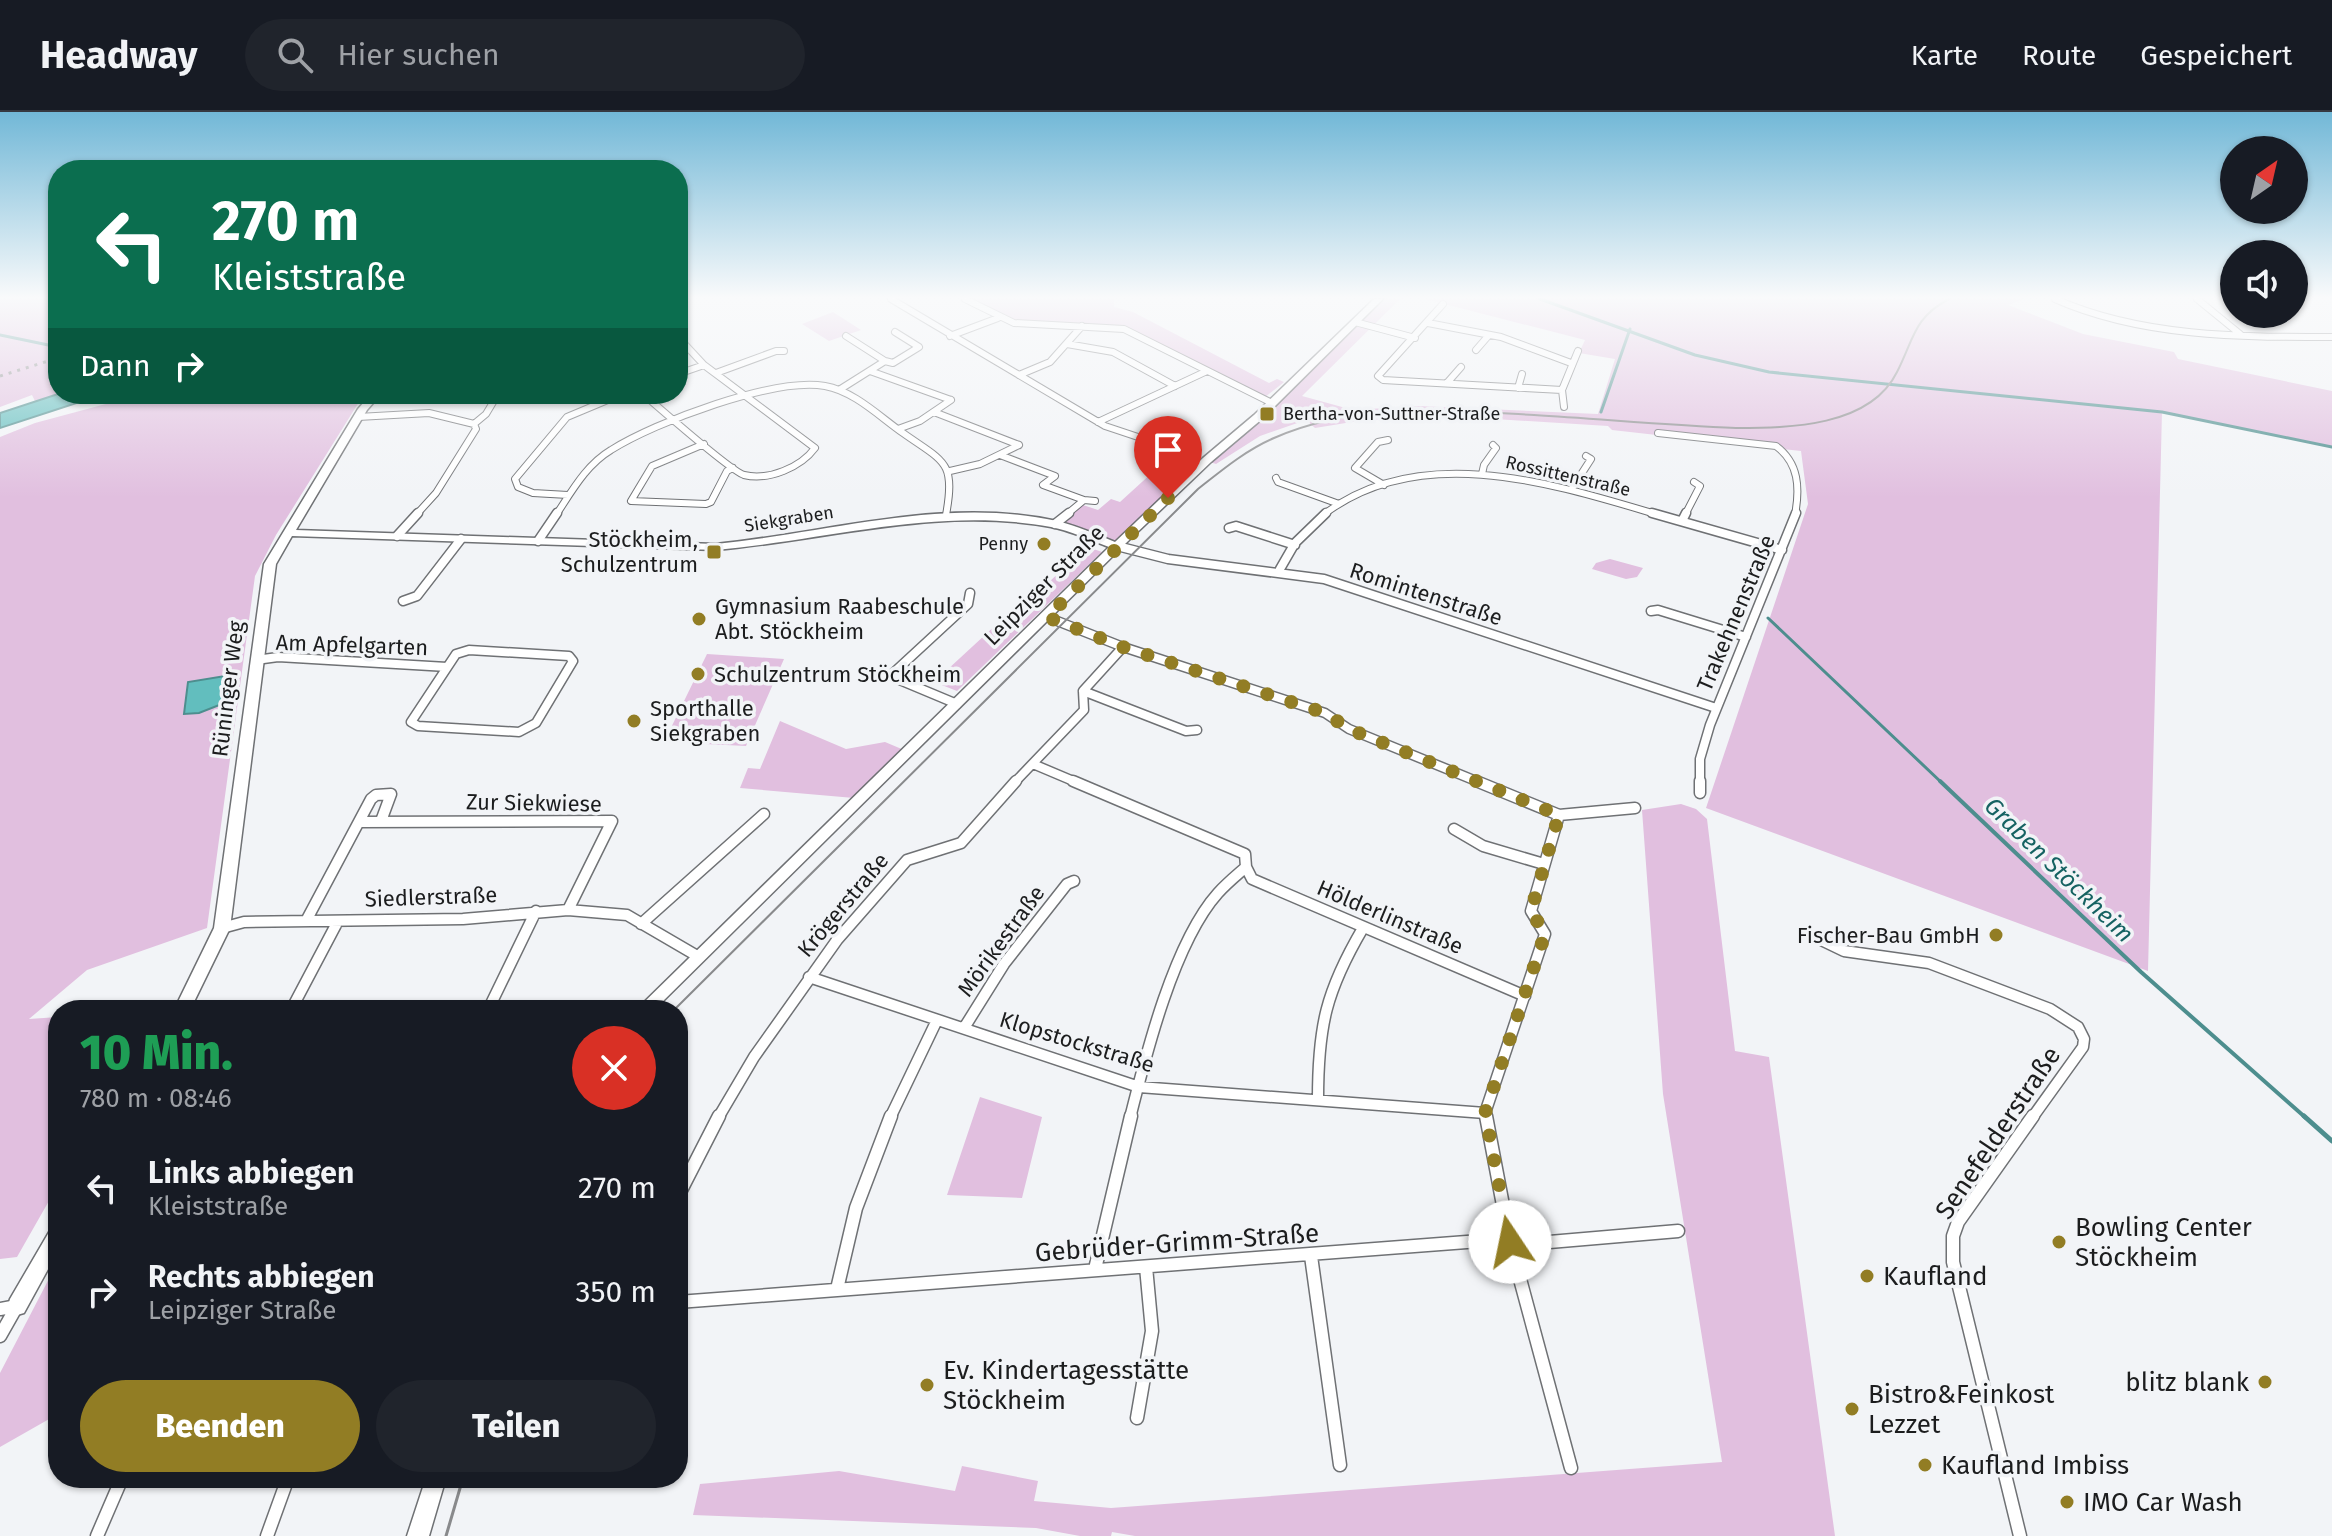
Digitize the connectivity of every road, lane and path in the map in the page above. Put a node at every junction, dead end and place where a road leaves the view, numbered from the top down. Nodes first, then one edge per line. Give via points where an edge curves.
1 (704, 365) edge
2 (737, 365) edge
3 (878, 365) edge
4 (1002, 365) edge
5 (1042, 365) edge
6 (1138, 365) edge
7 (1196, 365) edge
8 (1310, 365) edge
9 (1388, 365) edge
10 (1570, 365) edge
11 (1461, 367) dead end
12 (870, 371) junction
13 (1207, 371) junction
14 (716, 373) junction
15 (1522, 374) dead end
16 (1019, 375) junction
17 (1447, 383) junction
18 (1175, 386) junction
19 (1518, 388) junction
20 (839, 390) junction
21 (1562, 390) junction
22 (745, 394) junction
23 (1272, 403) junction
24 (368, 404) edge
25 (492, 404) edge
26 (596, 404) edge
27 (655, 404) edge
28 (1564, 407) dead end
29 (934, 412) junction
30 (358, 417) junction
31 (675, 420) junction
32 (1098, 422) junction
33 (474, 424) junction
34 (898, 429) junction
35 (1658, 433) dead end
36 (1388, 440) dead end
37 (704, 444) junction
38 (1493, 445) dead end
39 (1186, 453) dead end
40 (1000, 455) junction
41 (1586, 456) dead end
42 (733, 468) junction
43 (950, 471) junction
44 (1482, 474) junction
45 (1276, 478) dead end
46 (1694, 482) dead end
47 (1384, 485) junction
48 (1571, 490) junction
49 (568, 495) junction
50 (1084, 500) junction
51 (1095, 501) dead end
52 (1339, 504) junction
53 (946, 515) junction
54 (1682, 521) junction
55 (1055, 524) junction
56 (1229, 528) dead end
57 (289, 533) junction
58 (397, 536) junction
59 (461, 539) junction
60 (538, 541) junction
61 (1295, 545) junction
62 (1117, 546) junction
63 (1782, 550) junction
64 (1280, 569) junction
65 (970, 593) dead end
66 (403, 601) dead end
67 (1651, 611) dead end
68 (1047, 617) junction
69 (1746, 637) junction
70 (1123, 647) junction
71 (256, 660) junction
72 (447, 667) junction
73 (1083, 691) junction
74 (957, 704) junction
75 (1716, 708) junction
76 (1197, 730) dead end
77 (1033, 764) junction
78 (1700, 793) dead end
79 (1635, 808) dead end
80 (764, 814) dead end
81 (1559, 815) junction
82 (381, 821) junction
83 (359, 822) junction
84 (1454, 829) dead end
85 (1544, 864) junction
86 (1246, 867) junction
87 (1074, 881) dead end
88 (568, 910) junction
89 (536, 911) junction
90 (306, 921) junction
91 (338, 921) junction
92 (641, 924) junction
93 (222, 928) junction
94 (1363, 928) junction
95 (1817, 938) dead end
96 (699, 957) junction
97 (809, 977) junction
98 (1525, 996) junction
99 (187, 1000) edge
100 (296, 1000) edge
101 (493, 1000) edge
102 (654, 1000) edge
103 (937, 1020) junction
104 (964, 1028) junction
105 (1139, 1087) junction
106 (1318, 1099) junction
107 (1485, 1113) junction
108 (688, 1177) edge
109 (1678, 1231) dead end
110 (1510, 1242) junction
111 (48, 1248) edge
112 (1311, 1256) junction
113 (1146, 1267) junction
114 (1095, 1269) junction
115 (837, 1289) junction
116 (688, 1301) edge
117 (8, 1307) edge
118 (0, 1336) edge
119 (1137, 1418) dead end
120 (1340, 1465) dead end
121 (1571, 1468) dead end
122 (118, 1488) edge
123 (284, 1488) edge
124 (433, 1488) edge
125 (97, 1536) edge
126 (267, 1536) edge
127 (418, 1536) edge
128 (2020, 1536) edge

1 - 14 street
2 - 14 street
3 - 12 street
4 - 16 street
5 - 16 street
6 - 18 street
7 - 13 street
8 - 23 street, Leipziger Straße
9 - 17 street via 1378,376 1383,380
10 - 21 street
11 - 17 street
12 - 20 street
12 - 29 street via 951,400
13 - 18 street
13 - 23 street
14 - 22 street
15 - 19 street
16 - 32 street
17 - 19 street
18 - 32 street
19 - 21 street
20 - 22 street via 792,384
20 - 34 street
21 - 28 street
22 - 31 street
22 - 42 street via 815,448 801,463 759,477
23 - 62 street, Leipziger Straße
24 - 30 street, Rüninger Weg
25 - 33 street
26 - 49 street via 562,421 515,479 526,492
27 - 31 street
29 - 34 street
29 - 40 street via 1019,445
30 - 33 street via 429,413
30 - 57 street, Rüninger Weg
31 - 37 street
31 - 49 street via 610,450
32 - 39 street
33 - 58 street via 476,429 436,493
34 - 43 street
35 - 63 street, Trakehnenstraße via 1759,442 1783,450 1800,491
36 - 47 street via 1378,442 1355,468
37 - 42 street
37 - 42 street via 652,466 631,501 706,504
38 - 44 street
40 - 43 street
40 - 50 street via 1055,476 1043,485
41 - 48 street via 1591,459
43 - 53 street
44 - 47 street, Rossittenstraße via 1425,476
44 - 48 street, Rossittenstraße
45 - 52 street
46 - 54 street via 1700,486
47 - 52 street, Rossittenstraße
48 - 54 street, Rossittenstraße
49 - 60 street
50 - 51 street
50 - 55 street
52 - 61 street, Rossittenstraße
53 - 55 street, Siekgraben
53 - 60 street, Siekgraben via 716,547
54 - 63 street, Rossittenstraße
55 - 62 street, Siekgraben
56 - 61 street
57 - 58 street, Siekgraben
57 - 71 street, Rüninger Weg via 270,564
58 - 59 street, Siekgraben
59 - 60 street, Siekgraben
59 - 66 street via 417,596
61 - 64 street, Rossittenstraße
62 - 64 street, Romintenstraße via 1192,564
62 - 68 street, Leipziger Straße
63 - 69 street, Trakehnenstraße
64 - 75 street, Romintenstraße
65 - 74 street via 968,604 890,676
67 - 69 street
68 - 70 street
68 - 74 street, Leipziger Straße
69 - 75 street, Trakehnenstraße
70 - 73 street, Krögerstraße
70 - 81 street via 1325,713 1349,729
71 - 72 street, Am Apfelgarten
71 - 93 street, Rüninger Weg
72 - 72 street, Am Apfelgarten via 456,654 469,650 569,656 573,661 536,723 519,732 411,722
73 - 76 street via 1186,731
73 - 77 street, Krögerstraße via 1084,710
74 - 96 street, Leipziger Straße
75 - 78 street, Trakehnenstraße via 1700,759
77 - 86 street via 1245,854
77 - 97 street, Krögerstraße via 961,843 907,860
79 - 81 street
80 - 92 street
81 - 85 street
82 - 83 street, Zur Siekwiese
82 - 83 street via 391,794 371,799
82 - 88 street, Zur Siekwiese via 612,821
83 - 90 street
84 - 85 street via 1459,836
85 - 98 street via 1531,911 1545,934
86 - 94 street, Hölderlinstraße via 1252,879
86 - 105 street via 1226,883 1185,947
87 - 104 street, Mörikestraße via 1004,964
88 - 89 street, Siedlerstraße
88 - 92 street, Siedlerstraße via 627,915
89 - 91 street, Siedlerstraße via 463,919
89 - 101 street
90 - 91 street, Siedlerstraße
90 - 93 street, Siedlerstraße via 244,922
91 - 100 street
92 - 96 street, Siedlerstraße
93 - 99 street, Rüninger Weg
94 - 98 street, Hölderlinstraße
94 - 106 street via 1334,978 1322,1012
95 - 128 street, Senefelderstraße via 1844,951 1929,963 2057,1013 2078,1027 2084,1039 1953,1236 1953,1262
96 - 102 street, Leipziger Straße
97 - 103 street, Klopstockstraße
97 - 108 street, Krögerstraße via 754,1057
98 - 107 street
103 - 104 street, Klopstockstraße
103 - 115 street via 880,1139 856,1208
104 - 105 street, Klopstockstraße
105 - 106 street, Klopstockstraße
105 - 114 street
106 - 107 street, Klopstockstraße
107 - 110 street
109 - 110 street, Gebrüder-Grimm-Straße
110 - 112 street, Gebrüder-Grimm-Straße
110 - 121 street
111 - 117 street
112 - 113 street, Gebrüder-Grimm-Straße
112 - 120 street
113 - 114 street, Gebrüder-Grimm-Straße
113 - 119 street via 1152,1331
114 - 115 street, Gebrüder-Grimm-Straße
115 - 116 street, Gebrüder-Grimm-Straße
117 - 118 street
122 - 125 street
123 - 126 street
124 - 127 street

